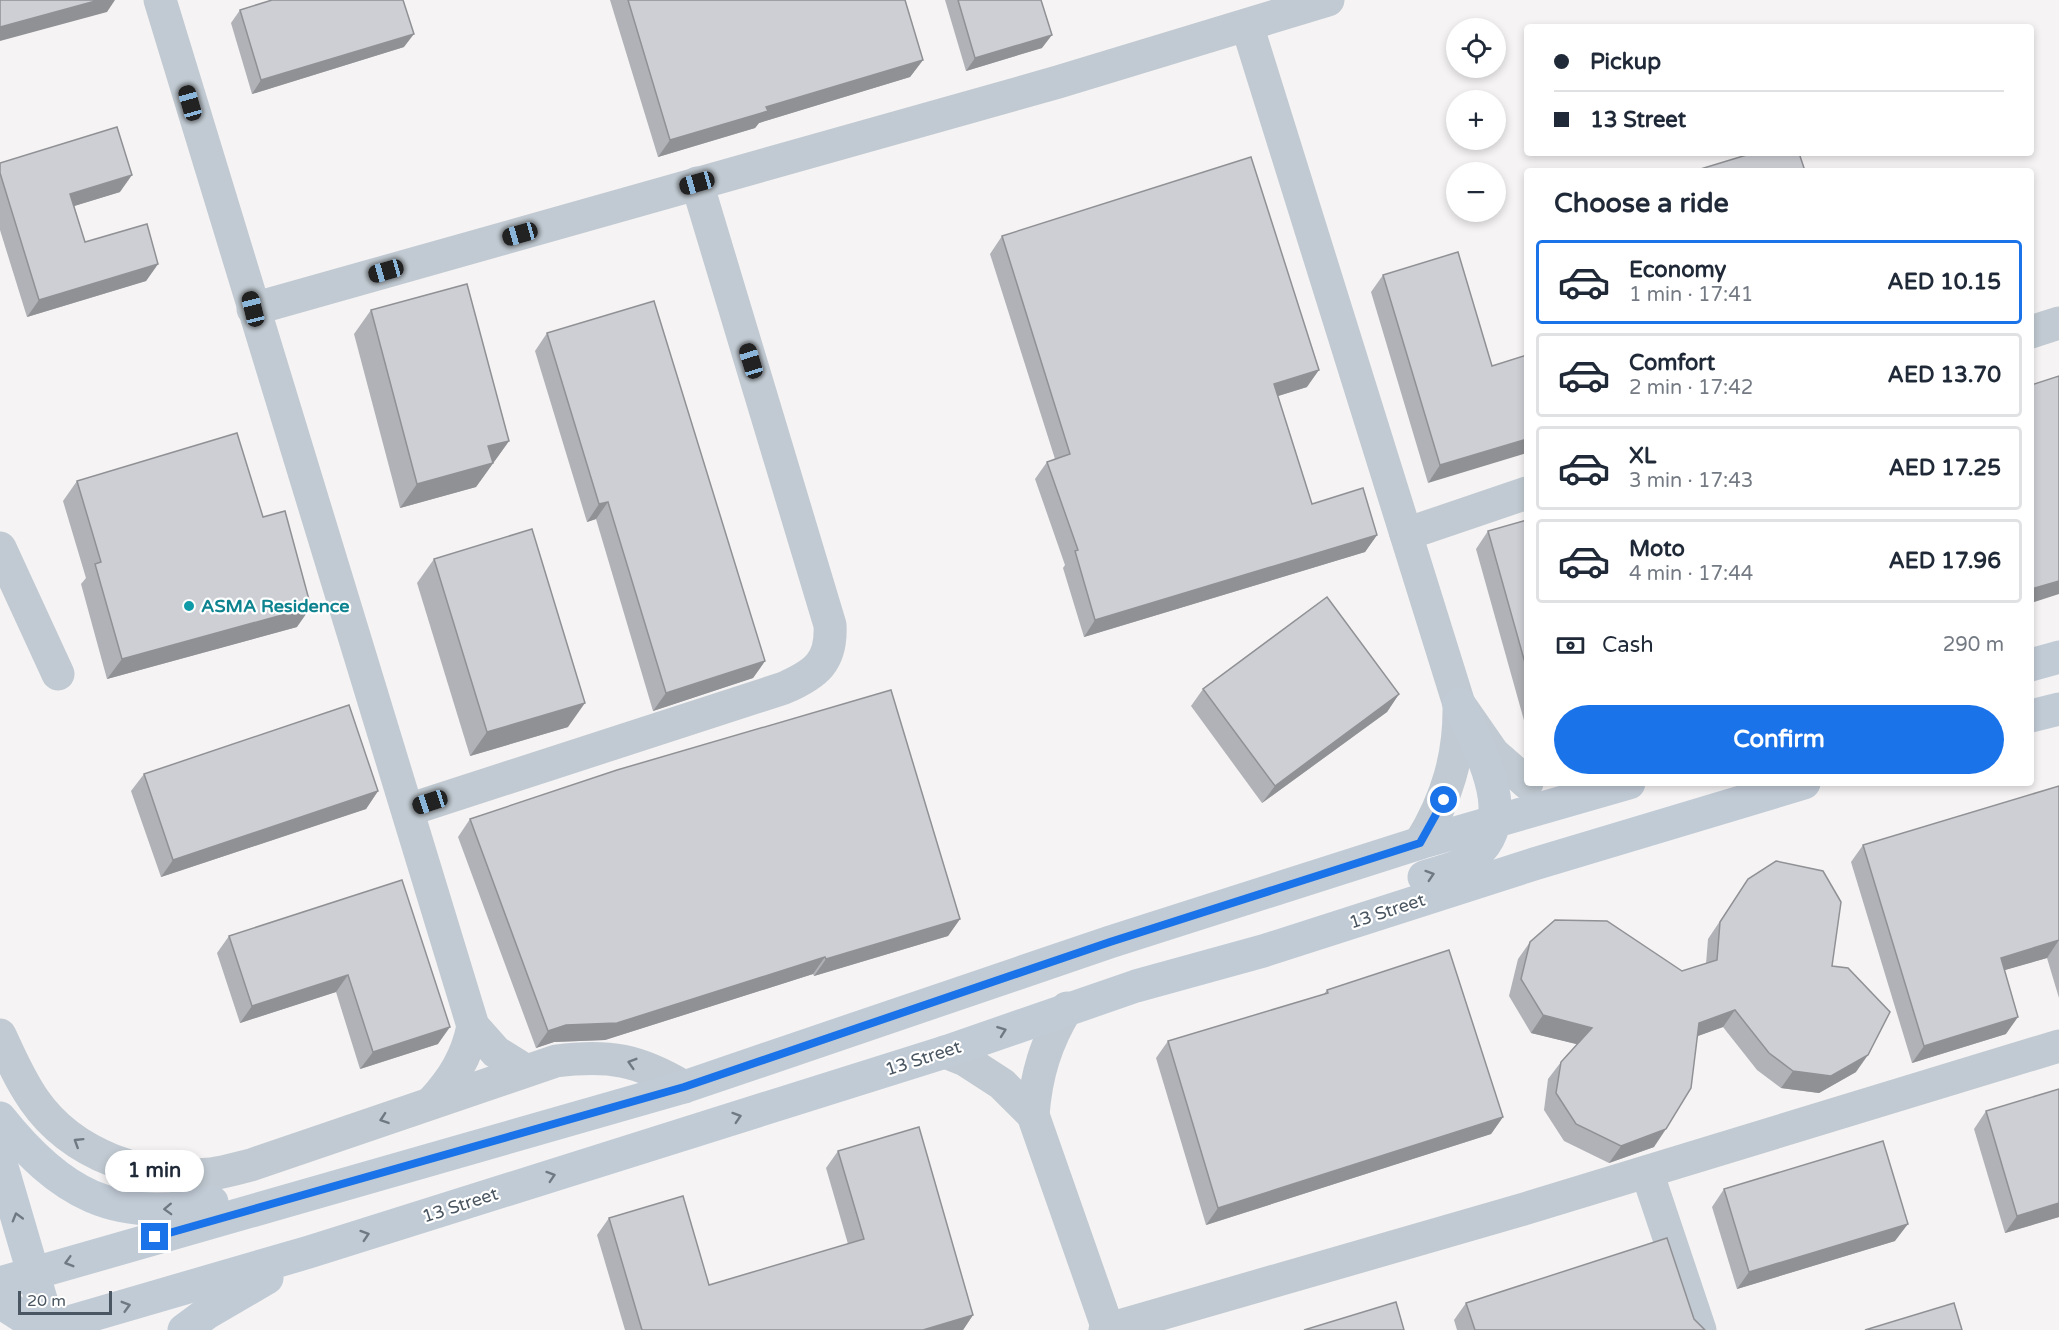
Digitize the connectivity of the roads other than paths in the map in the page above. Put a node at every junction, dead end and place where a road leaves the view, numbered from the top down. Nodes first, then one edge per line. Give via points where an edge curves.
1 (160, 0) edge
2 (1328, 0) edge
3 (1247, 25) junction
4 (697, 183) junction
5 (253, 309) junction
6 (2059, 323) edge
7 (2034, 331) edge
8 (1524, 494) edge
9 (1406, 534) junction
10 (0, 548) edge
11 (2059, 657) edge
12 (2034, 664) edge
13 (58, 674) dead end
14 (1459, 704) junction
15 (2059, 709) edge
16 (2034, 715) edge
17 (1524, 780) edge
18 (1532, 786) edge
19 (1618, 786) edge
20 (1794, 786) edge
21 (1559, 802) junction
22 (408, 810) junction
23 (1495, 821) junction
24 (1420, 843) junction
25 (1263, 951) junction
26 (1068, 1008) junction
27 (473, 1026) junction
28 (0, 1035) edge
29 (2059, 1046) edge
30 (945, 1052) junction
31 (525, 1070) junction
32 (684, 1087) junction
33 (432, 1102) junction
34 (1033, 1115) junction
35 (0, 1118) edge
36 (0, 1160) edge
37 (1647, 1172) junction
38 (287, 1199) junction
39 (309, 1252) junction
40 (33, 1273) junction
41 (0, 1283) edge
42 (0, 1302) edge
43 (0, 1325) edge
44 (47, 1329) edge
45 (3, 1330) edge
46 (184, 1330) edge
47 (1106, 1330) edge
48 (1700, 1330) edge

1 - 5 street
2 - 3 street
3 - 4 street
3 - 9 street
4 - 5 street
4 - 22 street via 830,625 831,644 821,665 784,688
5 - 22 street
6 - 7 street
8 - 9 street
9 - 14 street
10 - 13 street
11 - 12 street
14 - 17 street via 1493,753
14 - 23 street via 1492,784 1497,808
14 - 24 street via 1460,729 1451,777
15 - 16 street
18 - 21 street
19 - 21 street
20 - 25 street, 13 Street
21 - 23 street
22 - 27 street
23 - 24 street
25 -> 23 street via 1315,915 1468,861 1484,844
24 - 32 street via 1110,942
25 - 26 street, 13 Street
30 -> 26 street, 13 Street
26 - 34 street via 1055,1027 1039,1070
27 - 31 street via 496,1052
27 - 33 street via 464,1059
33 -> 28 street via 251,1165 212,1174 170,1174 130,1167 95,1153 66,1134 35,1101
29 - 37 street
30 - 34 street via 1002,1084
39 -> 30 street, 13 Street
32 -> 31 street via 655,1070 623,1060 590,1057
31 - 33 street
32 - 38 street
34 - 47 street
38 -> 35 street via 260,1193 170,1209 123,1206 77,1190 35,1160
40 -> 36 street
37 - 47 street
37 - 48 street
38 -> 40 street
44 -> 39 street, 13 Street
39 - 46 street
40 - 41 street
40 - 44 street
42 - 44 street
43 - 45 street

